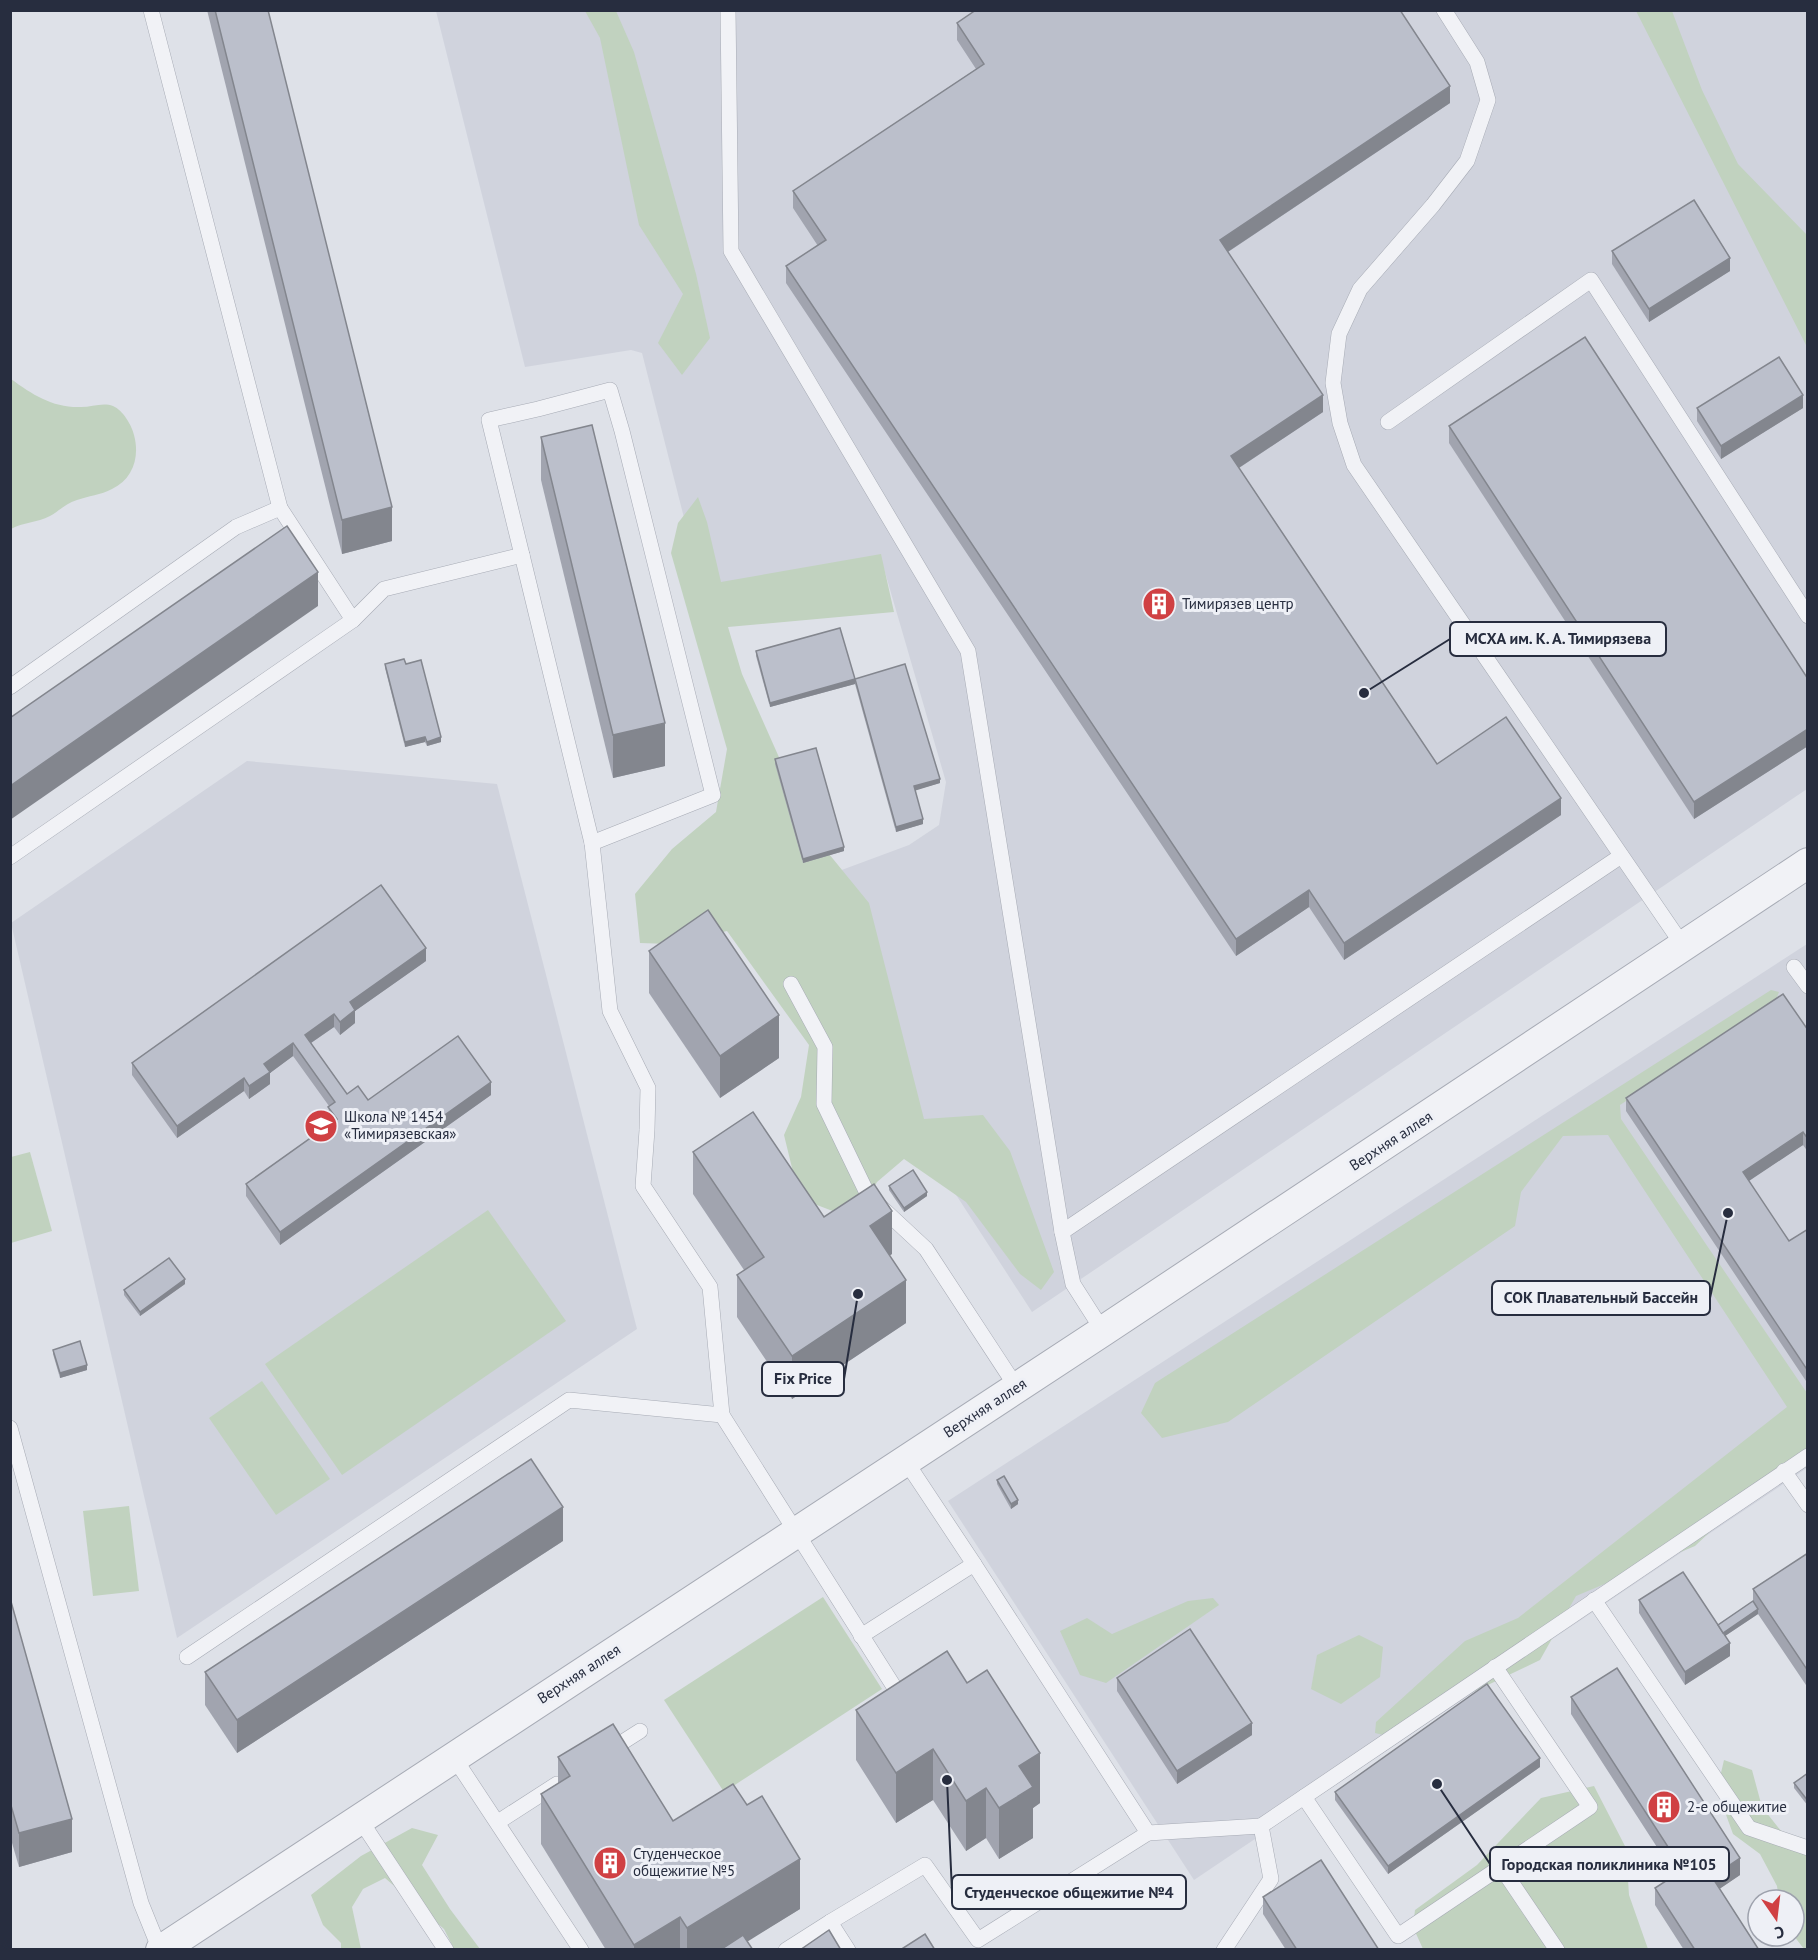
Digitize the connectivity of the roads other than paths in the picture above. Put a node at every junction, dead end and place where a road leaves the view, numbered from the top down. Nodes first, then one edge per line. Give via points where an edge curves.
1 (151, 10) edge
2 (728, 10) edge
3 (1444, 10) edge
4 (1388, 422) dead end
5 (280, 508) junction
6 (522, 555) junction
7 (1808, 616) edge
8 (353, 620) junction
9 (10, 687) edge
10 (592, 843) junction
11 (1621, 856) junction
12 (10, 857) edge
13 (1808, 863) edge
14 (1684, 947) junction
15 (1794, 966) dead end
16 (791, 984) dead end
17 (1808, 986) edge
18 (1062, 1232) junction
19 (1103, 1331) junction
20 (1017, 1388) junction
21 (722, 1415) junction
22 (10, 1428) edge
23 (1808, 1456) edge
24 (905, 1460) junction
25 (1784, 1472) junction
26 (1808, 1505) edge
27 (796, 1532) junction
28 (974, 1564) junction
29 (1594, 1600) junction
30 (861, 1636) junction
31 (187, 1657) dead end
32 (1495, 1667) junction
33 (898, 1693) edge
34 (640, 1731) dead end
35 (453, 1756) junction
36 (593, 1761) edge
37 (574, 1774) edge
38 (1304, 1797) junction
39 (359, 1818) junction
40 (498, 1822) junction
41 (1261, 1826) junction
42 (1148, 1833) junction
43 (1808, 1848) edge
44 (1501, 1867) junction
45 (830, 1922) junction
46 (161, 1950) edge
47 (447, 1950) edge
48 (581, 1950) edge
49 (786, 1950) edge
50 (849, 1950) edge
51 (1224, 1950) edge
52 (1557, 1950) edge

1 - 5 lane
2 - 18 lane via 731,251 968,651
3 - 11 lane via 1477,62 1488,100 1467,161 1360,289 1339,334 1333,383 1340,423 1354,465
4 - 7 lane via 1591,280
5 - 8 lane
5 - 9 lane via 236,527
6 - 8 lane via 384,589
6 - 10 lane
6 - 10 lane via 489,420 610,390 713,795
8 - 12 lane
10 - 21 lane via 610,1011 648,1088 643,1186 710,1287
11 - 14 lane
11 - 18 lane
13 - 14 street, Верхняя аллея
14 - 19 street, Верхняя аллея
15 - 17 lane
16 - 20 lane via 825,1047 824,1104 868,1195 926,1249
18 - 19 lane via 1073,1284
19 - 20 street, Верхняя аллея
20 - 24 street, Верхняя аллея
21 - 27 lane
21 - 31 lane via 569,1400
22 - 46 lane via 141,1903
23 - 25 lane
24 - 27 street, Верхняя аллея
24 - 28 lane
25 - 26 lane
25 - 29 lane
27 - 30 lane
27 - 35 street, Верхняя аллея
28 - 30 lane
28 - 42 lane
29 - 32 lane
29 - 43 lane via 1749,1828
30 - 33 lane
32 - 38 lane
32 - 44 lane via 1590,1807
34 - 36 lane
35 - 39 street, Верхняя аллея
35 - 40 lane
37 - 40 lane
38 - 41 lane
38 - 44 lane via 1398,1936
39 - 46 street, Верхняя аллея
39 - 47 lane
40 - 48 lane
41 - 42 lane
41 - 51 lane via 1271,1879
42 - 45 lane via 978,1940 925,1865
44 - 52 lane
45 - 49 lane
45 - 50 lane

